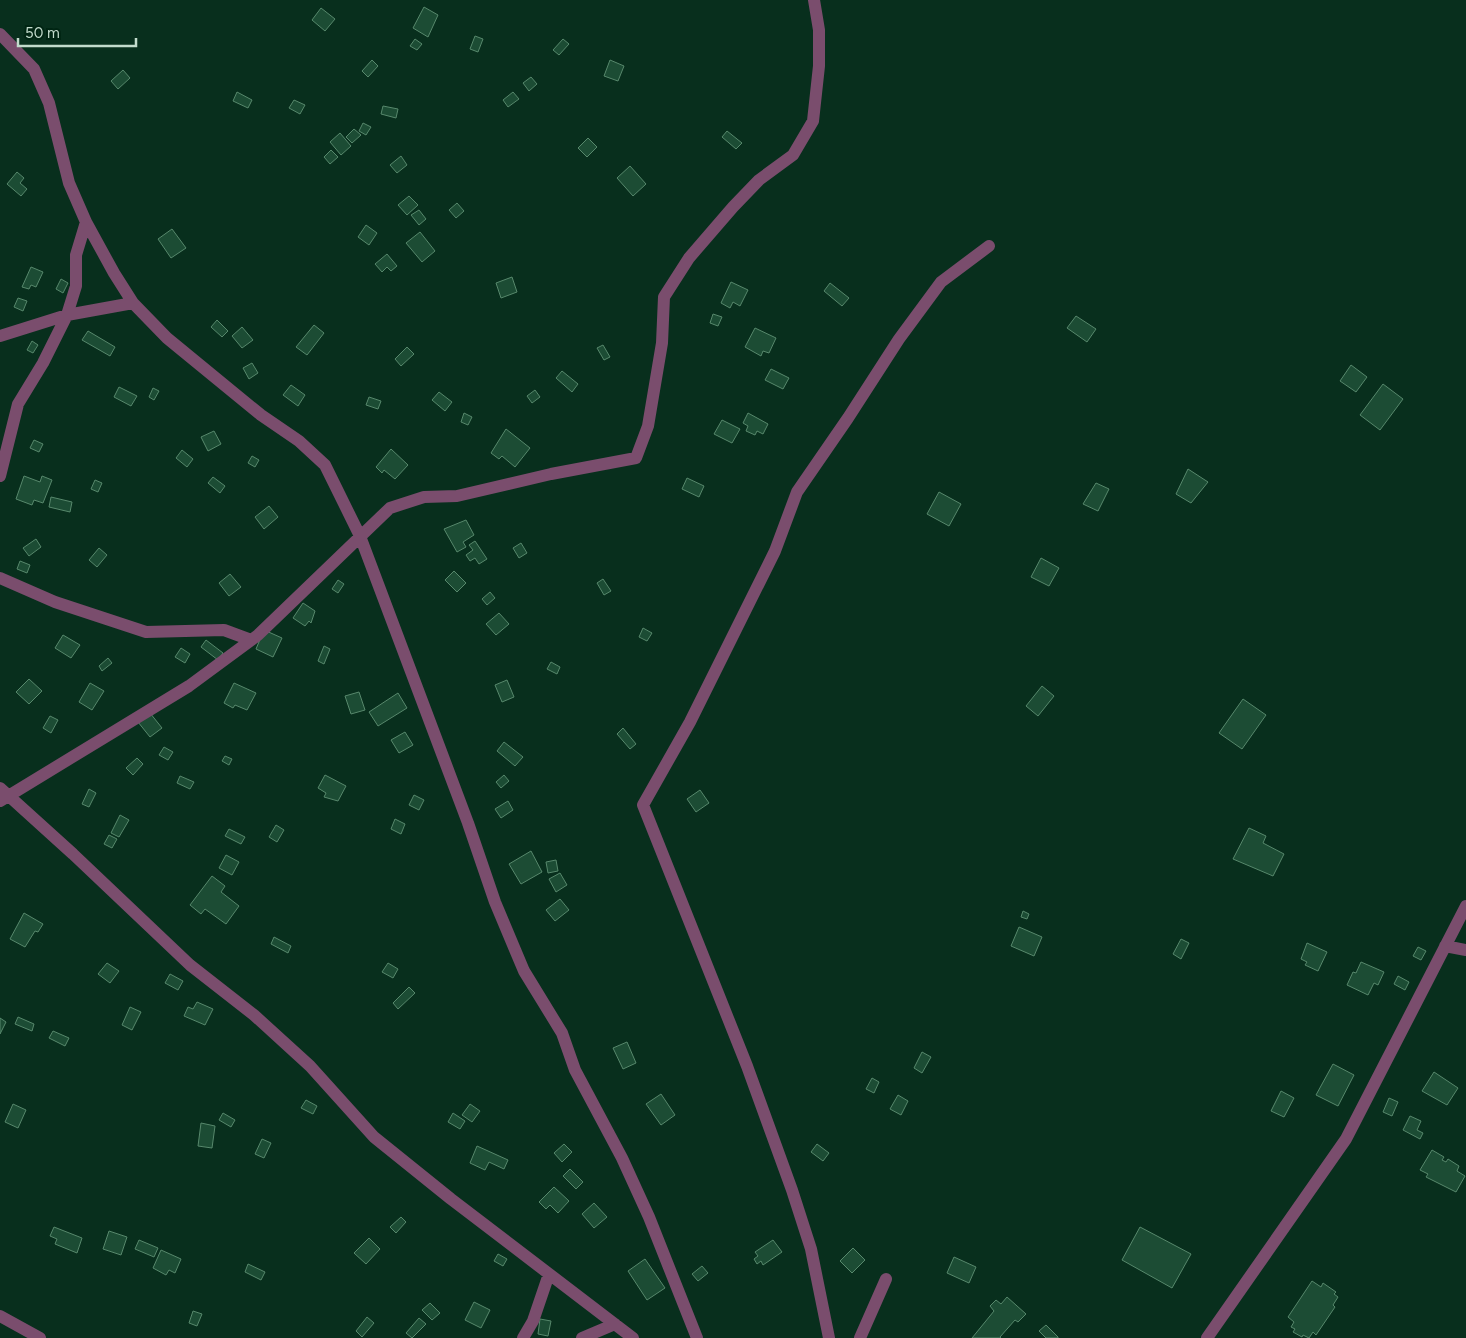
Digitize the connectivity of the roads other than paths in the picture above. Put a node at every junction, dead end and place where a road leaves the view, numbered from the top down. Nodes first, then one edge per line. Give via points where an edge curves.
1 (814, 0) edge
2 (0, 27) edge
3 (0, 34) edge
4 (86, 222) junction
5 (989, 246) dead end
6 (133, 302) junction
7 (67, 315) junction
8 (0, 336) edge
9 (0, 476) edge
10 (360, 536) junction
11 (0, 578) edge
12 (251, 640) junction
13 (3, 795) edge
14 (1466, 906) edge
15 (1445, 946) junction
16 (1466, 950) edge
17 (549, 1274) junction
18 (886, 1280) dead end
19 (0, 1316) edge
20 (615, 1324) junction
21 (40, 1338) edge
22 (523, 1338) edge
23 (582, 1338) edge
24 (633, 1338) edge
25 (697, 1338) edge
26 (829, 1338) edge
27 (860, 1338) edge
28 (1207, 1338) edge

1 - 10 street via 819,30 819,66 812,121 793,155 759,180 733,207 689,258 664,297 662,343 648,426 636,458 456,496 424,497 390,508
2 - 3 street
3 - 4 street via 34,69 49,103 69,183
4 - 6 street
4 - 7 street via 76,255 76,286
5 - 26 street via 941,282 899,338 797,492 775,550 690,722 643,805 747,1066 792,1190 811,1249
6 - 7 street
6 - 10 street via 167,338 325,465
7 - 8 street
7 - 9 street via 18,404
10 - 12 street
10 - 25 street via 524,971 562,1033 575,1070 622,1158
11 - 12 street via 55,602 146,632 224,630
12 - 13 street via 189,686
13 - 17 street via 73,854 190,965 254,1015 310,1066 374,1137
14 - 15 street
15 - 16 street
15 - 28 street via 1346,1139
17 - 20 street
17 - 22 street
18 - 27 street
19 - 21 street
20 - 23 street
20 - 24 street

